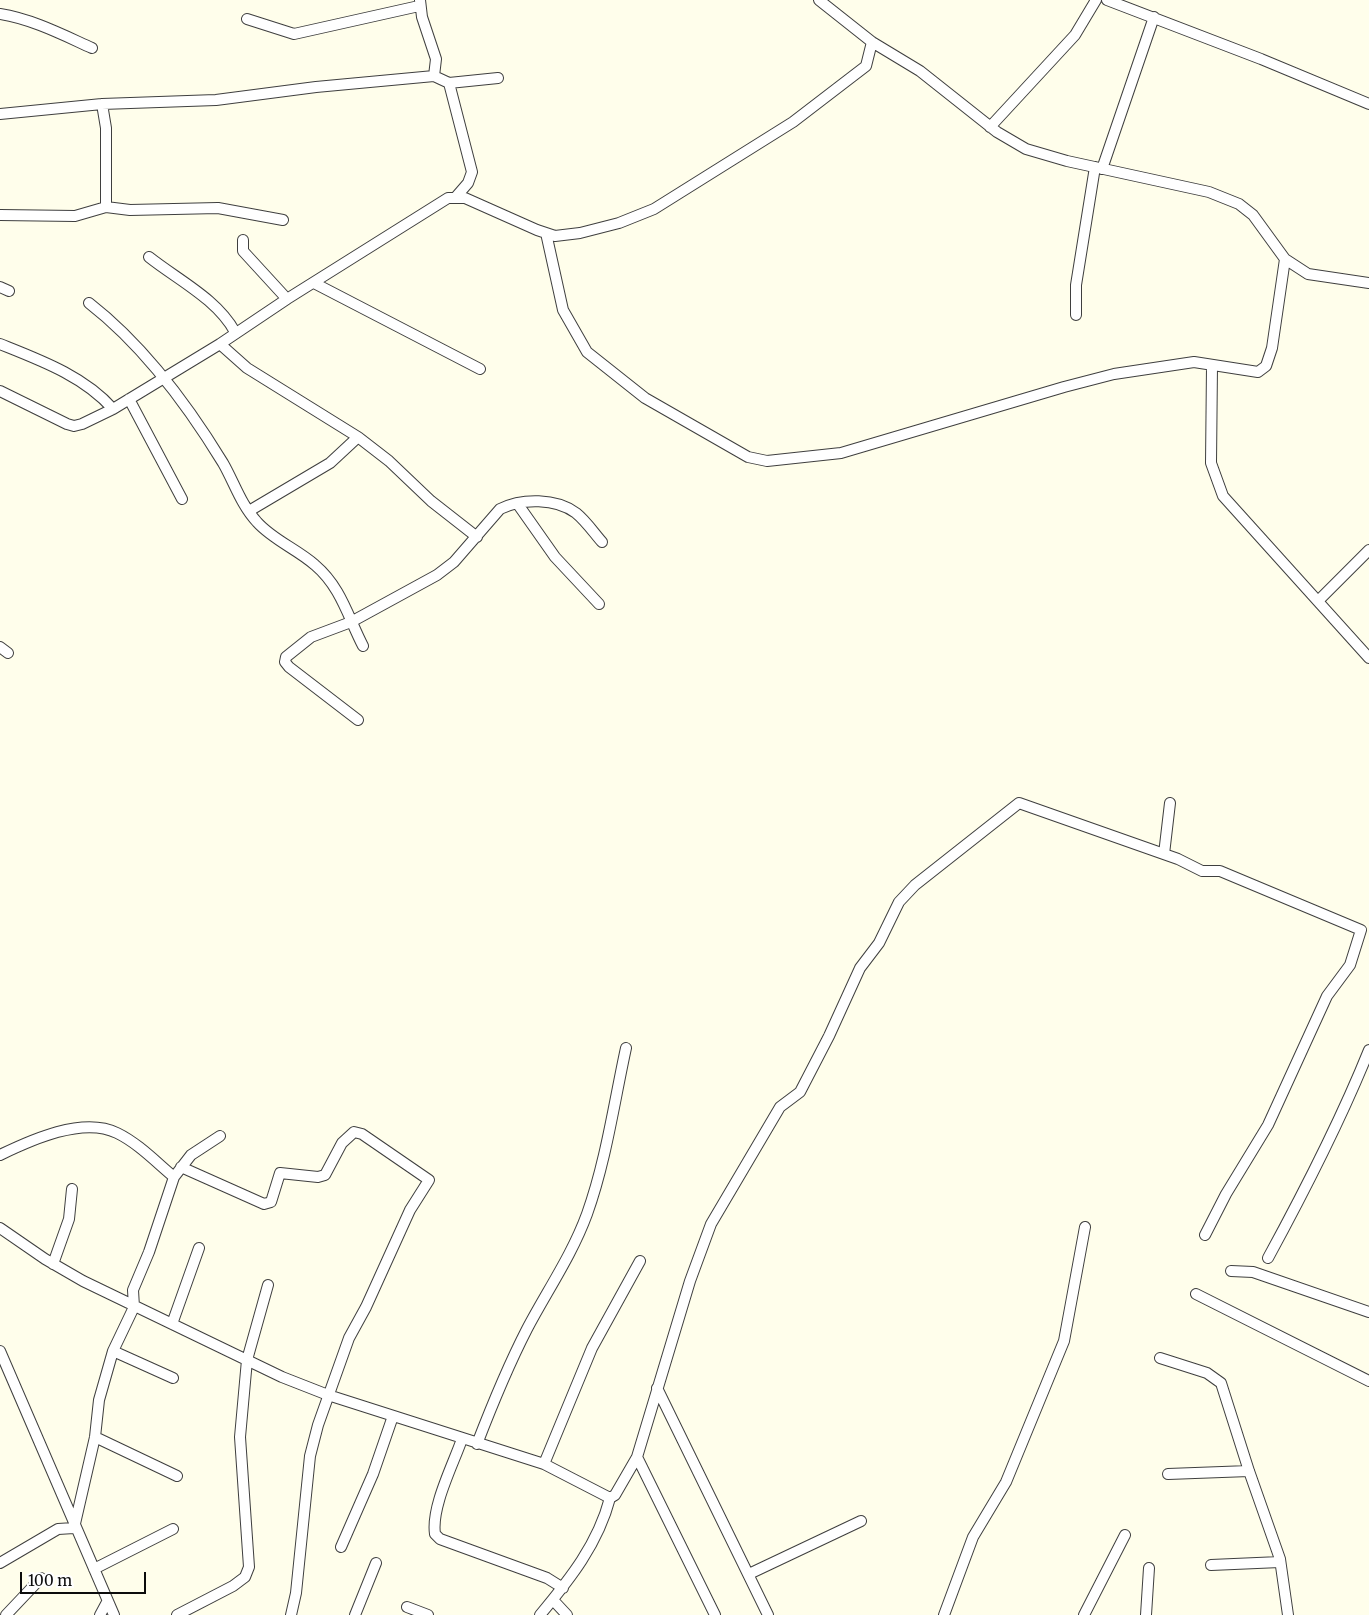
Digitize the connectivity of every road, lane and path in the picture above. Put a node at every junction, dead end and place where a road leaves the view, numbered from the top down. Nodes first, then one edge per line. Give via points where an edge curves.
1 (819, 0) edge
2 (1096, 0) edge
3 (1107, 0) edge
4 (420, 3) edge
5 (0, 14) edge
6 (1154, 17) junction
7 (247, 19) dead end
8 (872, 42) junction
9 (92, 48) dead end
10 (434, 76) junction
11 (498, 78) dead end
12 (449, 83) junction
13 (102, 104) junction
14 (1369, 104) edge
15 (0, 114) edge
16 (990, 127) junction
17 (1099, 168) junction
18 (455, 198) junction
19 (106, 207) junction
20 (0, 214) edge
21 (283, 220) dead end
22 (546, 233) junction
23 (243, 240) dead end
24 (149, 257) dead end
25 (1285, 259) junction
26 (314, 283) junction
27 (1369, 283) edge
28 (287, 299) junction
29 (89, 303) dead end
30 (1076, 315) dead end
31 (235, 332) junction
32 (0, 344) edge
33 (220, 344) junction
34 (1212, 366) junction
35 (480, 369) dead end
36 (163, 379) junction
37 (0, 390) edge
38 (129, 399) junction
39 (113, 409) junction
40 (358, 437) junction
41 (182, 499) dead end
42 (517, 503) junction
43 (249, 511) junction
44 (476, 537) junction
45 (602, 542) dead end
46 (1369, 550) edge
47 (1318, 601) junction
48 (599, 604) dead end
49 (351, 622) junction
50 (363, 646) dead end
51 (1369, 658) edge
52 (358, 720) dead end
53 (1170, 803) dead end
54 (1164, 854) junction
55 (626, 1048) dead end
56 (1369, 1050) edge
57 (220, 1136) dead end
58 (0, 1155) edge
59 (181, 1167) junction
60 (174, 1177) junction
61 (72, 1190) dead end
62 (1085, 1227) dead end
63 (0, 1228) edge
64 (1205, 1235) dead end
65 (199, 1248) dead end
66 (1268, 1258) dead end
67 (640, 1261) dead end
68 (53, 1264) junction
69 (1231, 1271) dead end
70 (268, 1285) dead end
71 (1196, 1294) dead end
72 (134, 1307) junction
73 (1369, 1312) edge
74 (172, 1324) junction
75 (0, 1351) edge
76 (113, 1351) junction
77 (1160, 1358) dead end
78 (247, 1360) junction
79 (173, 1378) dead end
80 (1369, 1381) edge
81 (657, 1388) junction
82 (328, 1395) junction
83 (393, 1416) junction
84 (95, 1437) junction
85 (462, 1439) junction
86 (477, 1444) junction
87 (637, 1456) junction
88 (544, 1464) junction
89 (1248, 1471) junction
90 (1168, 1474) dead end
91 (177, 1476) dead end
92 (610, 1498) junction
93 (861, 1521) dead end
94 (74, 1528) junction
95 (173, 1529) dead end
96 (1125, 1534) dead end
97 (341, 1547) dead end
98 (1280, 1562) junction
99 (376, 1563) dead end
100 (0, 1564) edge
101 (1211, 1565) dead end
102 (1149, 1568) dead end
103 (94, 1570) junction
104 (749, 1574) junction
105 (41, 1578) dead end
106 (563, 1588) junction
107 (553, 1600) junction
108 (107, 1602) junction
109 (407, 1607) dead end
110 (6, 1615) edge
111 (100, 1615) edge
112 (114, 1615) edge
113 (178, 1615) edge
114 (291, 1615) edge
115 (355, 1615) edge
116 (428, 1615) edge
117 (540, 1615) edge
118 (567, 1615) edge
119 (715, 1615) edge
120 (768, 1615) edge
121 (944, 1615) edge
122 (1084, 1615) edge
123 (1146, 1615) edge
124 (1288, 1615) edge

1 - 8 street
2 - 16 street via 1075,35
3 - 6 street
4 - 7 street via 294,34
4 - 10 street via 436,59
5 - 9 street via 38,25
6 - 14 street
6 - 17 street
8 - 16 street via 920,71
8 - 22 street via 866,66 840,88 793,122 654,209 619,223 580,233 555,236
10 - 12 street
10 - 13 street via 316,86 216,100
11 - 12 street
12 - 18 street via 472,172 468,183
13 - 15 street
13 - 19 street via 106,128
16 - 17 street via 1026,149
17 - 25 street via 1209,192 1239,204 1252,215
17 - 30 street via 1076,285
18 - 22 street via 475,201
18 - 26 street via 444,200
19 - 20 street via 74,216
19 - 21 street via 130,210 218,208
22 - 34 street via 563,310 587,352 645,398 748,457 767,461 841,453 1114,374 1194,362
23 - 28 street via 243,251
24 - 31 street via 227,317
25 - 27 street via 1308,274
25 - 34 street via 1272,348 1266,366 1258,372
26 - 28 street
26 - 35 street
28 - 31 street
29 - 36 street via 129,336
31 - 33 street
32 - 39 street via 65,373 100,394
33 - 36 street
33 - 40 street via 247,368
34 - 47 street via 1211,463 1223,496
36 - 38 street
36 - 43 street via 214,449
37 - 39 street via 74,426
38 - 39 street
38 - 41 street
40 - 43 street via 330,463
40 - 44 street
42 - 44 street via 500,509
42 - 45 street via 548,502 574,512
42 - 48 street via 555,557
43 - 49 street via 269,533 325,574 344,602
44 - 49 street via 454,562 437,575
46 - 47 street
47 - 51 street
49 - 50 street
49 - 52 street via 311,637 294,649 285,662
53 - 54 street
54 - 64 street via 1202,871 1220,871 1362,930 1350,965 1327,996 1268,1125
54 - 81 street via 1019,803 915,884 899,902 879,943 860,968 800,1092 780,1108 711,1224
55 - 86 street via 600,1175 586,1216 506,1373
56 - 66 street via 1347,1105 1304,1194
57 - 59 street via 191,1155
58 - 60 street via 71,1128 106,1129 118,1133
59 - 60 street
59 - 82 street via 264,1204 271,1202 280,1173 318,1178 325,1175 342,1143 354,1132 362,1134 429,1180 410,1210 349,1338
60 - 72 street via 150,1252 133,1290
61 - 68 street via 69,1219
62 - 121 street via 1064,1341 1006,1482 973,1537
63 - 68 street
65 - 74 street
67 - 88 street via 592,1348
68 - 72 street
69 - 73 street via 1252,1272
70 - 78 street
71 - 80 street
72 - 74 street
72 - 76 street
74 - 78 street
75 - 94 street
76 - 79 street
76 - 84 street via 99,1400
77 - 89 street via 1207,1373 1221,1383
78 - 82 street
78 - 113 street via 240,1437 249,1567 245,1577 233,1586
81 - 87 street
81 - 104 street
82 - 83 street
82 - 114 street via 310,1456
83 - 85 street
83 - 97 street via 373,1474
84 - 91 street
84 - 94 street
85 - 86 street
85 - 106 street via 438,1504 435,1534 440,1539 547,1578
86 - 88 street
87 - 92 street via 615,1495
87 - 119 street
88 - 92 street
89 - 90 street
89 - 98 street
92 - 106 street via 594,1540
93 - 104 street
94 - 100 street via 58,1529
94 - 103 street
95 - 103 street
96 - 122 street
98 - 101 street
98 - 124 street
99 - 115 street
102 - 123 street
103 - 108 street
104 - 120 street
105 - 110 street
106 - 107 street
107 - 117 street
107 - 118 street
108 - 111 street
108 - 112 street
109 - 116 street

